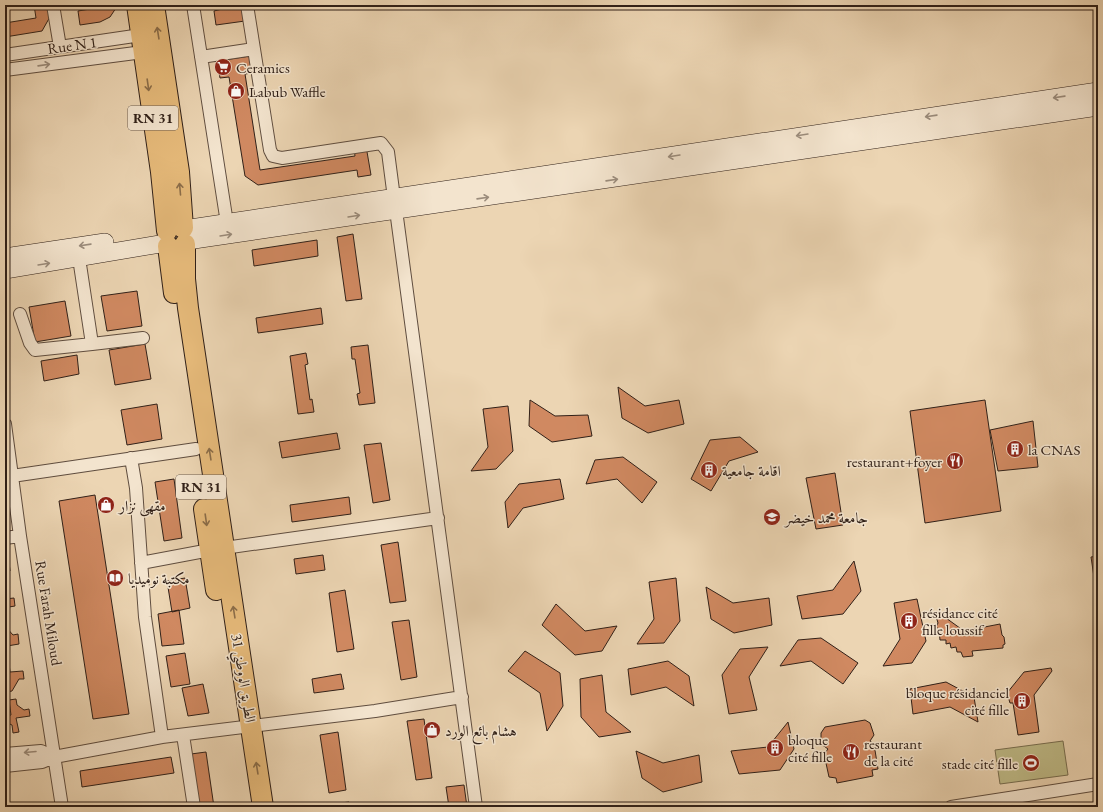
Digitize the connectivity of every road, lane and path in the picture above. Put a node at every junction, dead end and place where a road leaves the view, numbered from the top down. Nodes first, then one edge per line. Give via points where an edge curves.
1 (53, 5) edge
2 (136, 5) edge
3 (154, 5) edge
4 (193, 5) edge
5 (247, 5) edge
6 (142, 43) junction
7 (60, 47) junction
8 (254, 49) junction
9 (5, 55) edge
10 (201, 57) junction
11 (5, 70) edge
12 (1098, 91) edge
13 (1098, 107) edge
14 (395, 204) junction
15 (227, 223) junction
16 (176, 237) junction
17 (5, 256) edge
18 (79, 258) junction
19 (5, 270) edge
20 (20, 314) dead end
21 (143, 338) dead end
22 (92, 344) junction
23 (5, 424) edge
24 (196, 449) junction
25 (131, 458) junction
26 (12, 476) junction
27 (10, 496) edge
28 (438, 518) junction
29 (20, 536) junction
30 (5, 538) edge
31 (217, 550) junction
32 (141, 563) junction
33 (462, 697) junction
34 (244, 727) junction
35 (183, 735) junction
36 (162, 738) junction
37 (5, 754) edge
38 (54, 757) junction
39 (5, 766) edge
40 (1098, 784) edge
41 (62, 807) edge
42 (194, 807) edge
43 (249, 807) edge
44 (263, 807) edge
45 (476, 807) edge
46 (951, 807) edge

1 - 7 street
2 - 6 main road, RN 31
16 -> 3 main road via 173,129
4 - 10 street
5 - 8 street
6 - 7 street
11 -> 6 street, Rue N 1
6 -> 16 main road, RN 31 via 161,172
7 - 9 street
8 - 10 street
8 - 14 street via 273,156 282,158 381,143 388,152
10 - 15 street
12 -> 14 main road
14 -> 13 main road via 609,180
14 - 15 main road
16 -> 14 main road
14 - 28 street
15 - 16 main road
16 -> 17 main road
16 - 18 main road
16 - 24 main road, RN 31
31 -> 16 main road via 185,279
19 -> 18 main road
18 - 22 street
20 - 22 street via 35,350
21 - 22 street
23 - 26 street, Rue Farah Miloud
24 - 25 street
24 -> 31 main road, RN 31
25 - 26 street
25 - 32 street via 136,488
26 - 27 street, Rue Farah Miloud
27 - 29 street, Rue Farah Miloud
28 - 31 street
28 - 33 street
29 - 30 street
29 - 38 street, Rue Farah Miloud
31 - 32 street
31 - 34 main road, RN 31
32 - 36 street via 145,617
33 - 34 street via 375,711
33 - 45 street
34 - 35 street
34 - 43 main road, RN 31
44 -> 34 main road, الطريق الووطني 31
35 - 36 street
35 - 42 street
36 - 38 street
38 -> 37 street via 41,751
38 - 39 street via 42,762
38 - 41 street, Rue Farah Miloud
40 - 46 street

